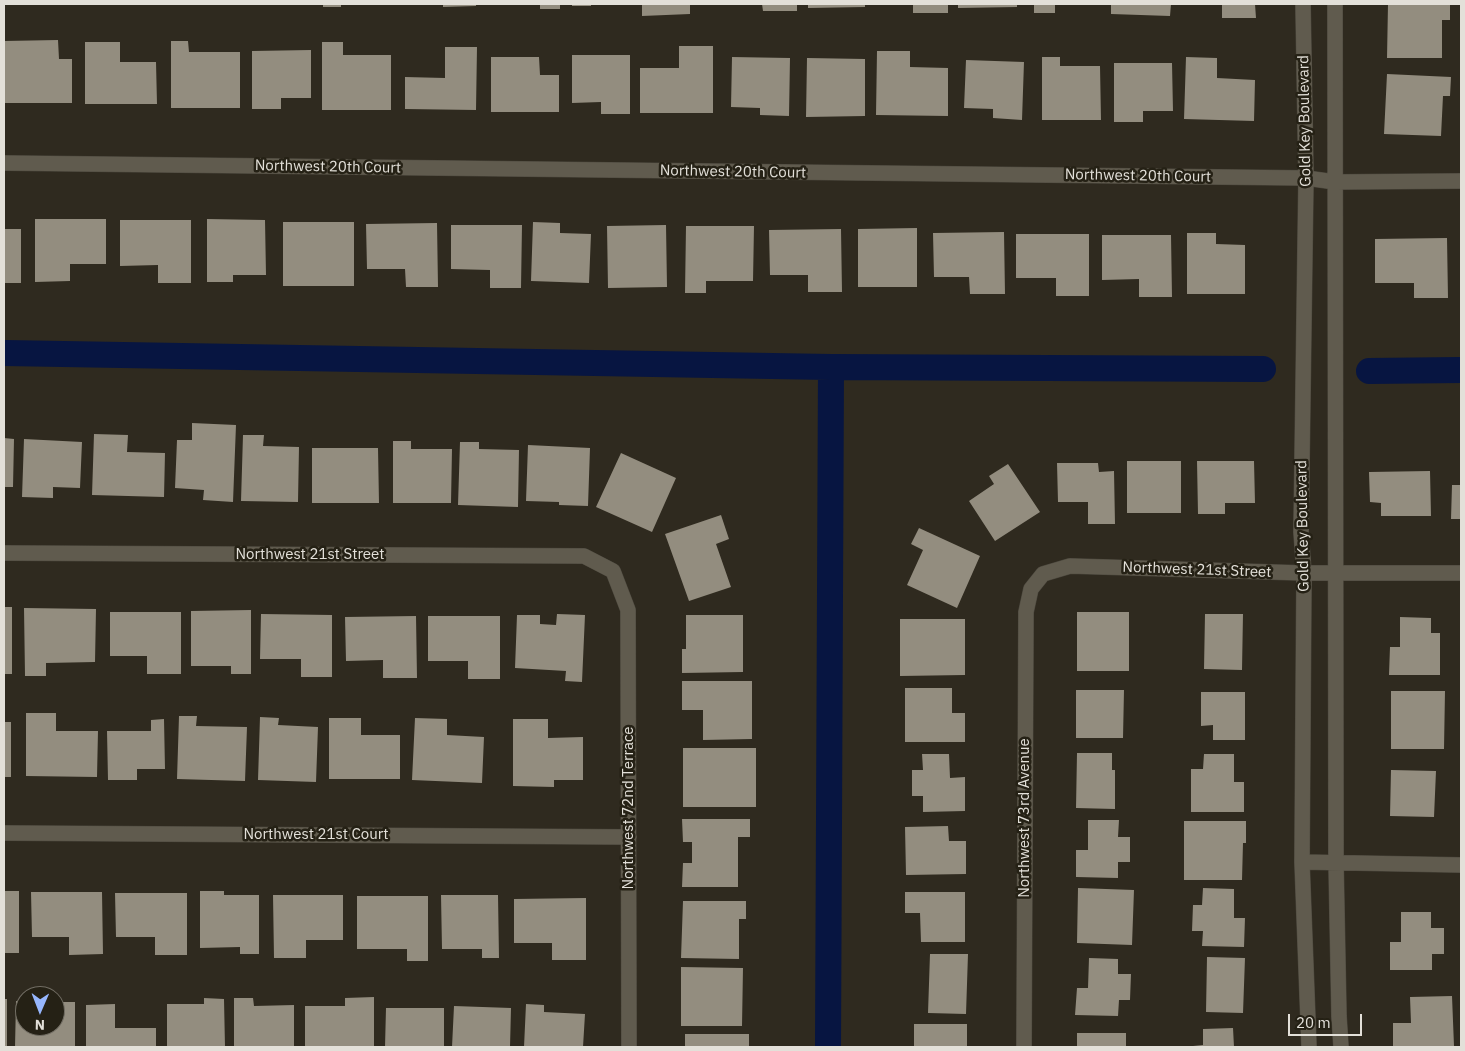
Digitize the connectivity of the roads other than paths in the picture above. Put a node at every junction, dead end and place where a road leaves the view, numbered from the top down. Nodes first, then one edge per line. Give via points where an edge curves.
1 (1303, 4) edge
2 (1335, 4) edge
3 (4, 163) edge
4 (1306, 178) junction
5 (1461, 181) edge
6 (1335, 182) junction
7 (4, 553) edge
8 (613, 571) joint
9 (1304, 572) junction
10 (1335, 573) junction
11 (1461, 573) edge
12 (1031, 589) joint
13 (4, 833) edge
14 (629, 837) junction
15 (1302, 862) junction
16 (1336, 862) junction
17 (1461, 865) edge
18 (629, 1047) edge
19 (1024, 1047) edge
20 (1309, 1047) edge
21 (1341, 1047) edge

1 - 4 street, Gold Key Boulevard
2 - 6 street, Gold Key Boulevard
3 - 4 street, Northwest 20th Court
4 - 6 street, Northwest 20th Court
4 - 9 street, Gold Key Boulevard via 1301,532
5 - 6 street, Northwest 20th Court
6 - 10 street, Gold Key Boulevard
7 - 8 street, Northwest 21st Street via 584,556
8 - 14 street, Northwest 72nd Terrace via 628,610
9 - 10 street, Northwest 21st Street
9 - 12 street, Northwest 21st Street via 1070,566 1043,574
9 - 15 street, Gold Key Boulevard
10 - 11 street, Northwest 21st Street
10 - 16 street, Gold Key Boulevard
12 - 19 street, Northwest 73rd Avenue via 1026,612
13 - 14 street, Northwest 21st Court
14 - 18 street, Northwest 72nd Terrace
15 - 16 street
15 - 20 street, Gold Key Boulevard
16 - 17 street
16 - 21 street, Gold Key Boulevard

